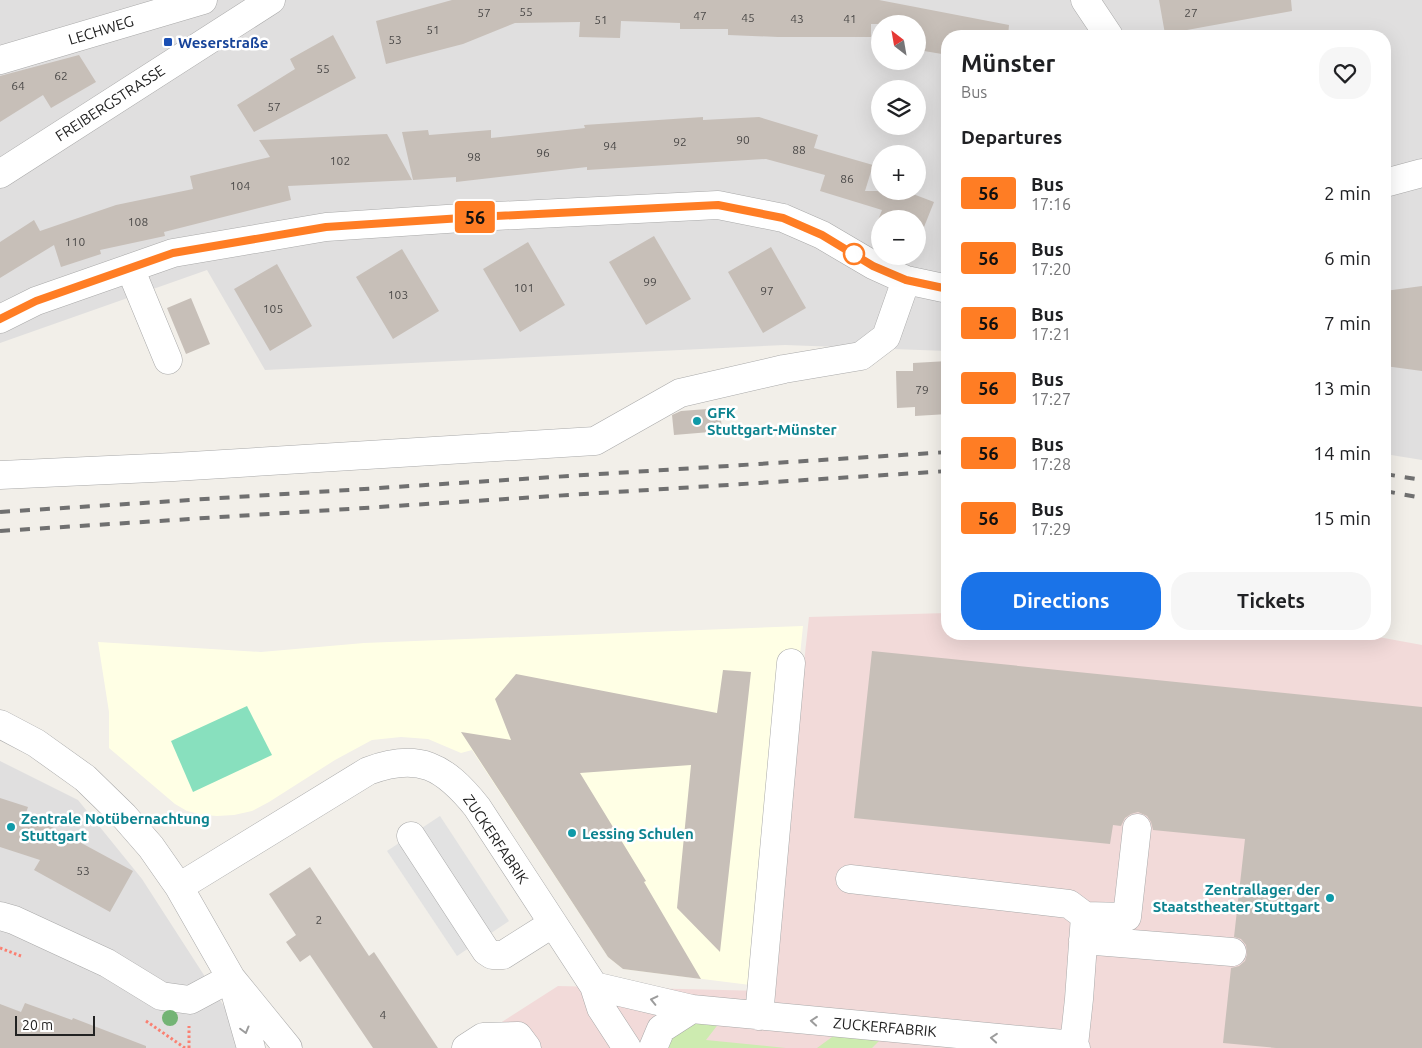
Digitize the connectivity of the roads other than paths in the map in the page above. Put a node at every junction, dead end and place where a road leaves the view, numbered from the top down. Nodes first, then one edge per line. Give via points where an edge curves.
1 (203, 0) edge
2 (1085, 0) edge
3 (260, 2) edge
4 (1105, 30) edge
5 (0, 60) edge
6 (1422, 173) edge
7 (0, 174) edge
8 (1391, 181) edge
9 (130, 268) junction
10 (906, 280) junction
11 (941, 288) edge
12 (0, 319) edge
13 (168, 360) dead end
14 (0, 475) edge
15 (791, 663) dead end
16 (0, 724) edge
17 (1138, 828) dead end
18 (410, 836) dead end
19 (850, 879) dead end
20 (179, 887) junction
21 (0, 916) edge
22 (552, 924) junction
23 (1084, 928) junction
24 (1232, 952) dead end
25 (231, 978) junction
26 (594, 986) junction
27 (692, 1009) junction
28 (759, 1016) junction
29 (1075, 1047) edge
30 (251, 1048) edge
31 (288, 1048) edge
32 (466, 1048) edge
33 (527, 1048) edge
34 (627, 1048) edge
35 (653, 1048) edge

1 - 5 street, LECHWEG
2 - 4 street
3 - 7 street, FREIBERGSTRASSE
6 - 8 street
9 - 10 street via 173,253 326,227 718,205 783,218
9 - 12 street via 36,301
9 - 13 street
10 - 11 street
10 - 14 street via 886,337 861,356 784,369 680,394 595,441
15 - 28 street
16 - 20 street via 36,743 86,778 124,816
17 - 23 street via 1126,917
18 - 22 street via 486,951 492,955 503,955
19 - 23 street via 1069,904
20 - 22 street, ZUCKERFABRIK via 368,772 386,764 404,762 423,764 445,774 461,787
20 - 25 street
21 - 25 street via 107,963 161,996 190,1000
22 - 26 street, ZUCKERFABRIK
23 - 24 street
23 - 29 street
25 -> 30 street
25 - 31 street
27 -> 26 street, ZUCKERFABRIK
26 - 34 street, ZUCKERFABRIK via 601,1008
27 - 28 street, ZUCKERFABRIK
27 - 35 street via 661,1029
29 -> 28 street, ZUCKERFABRIK
32 - 33 street via 483,1037 518,1036

